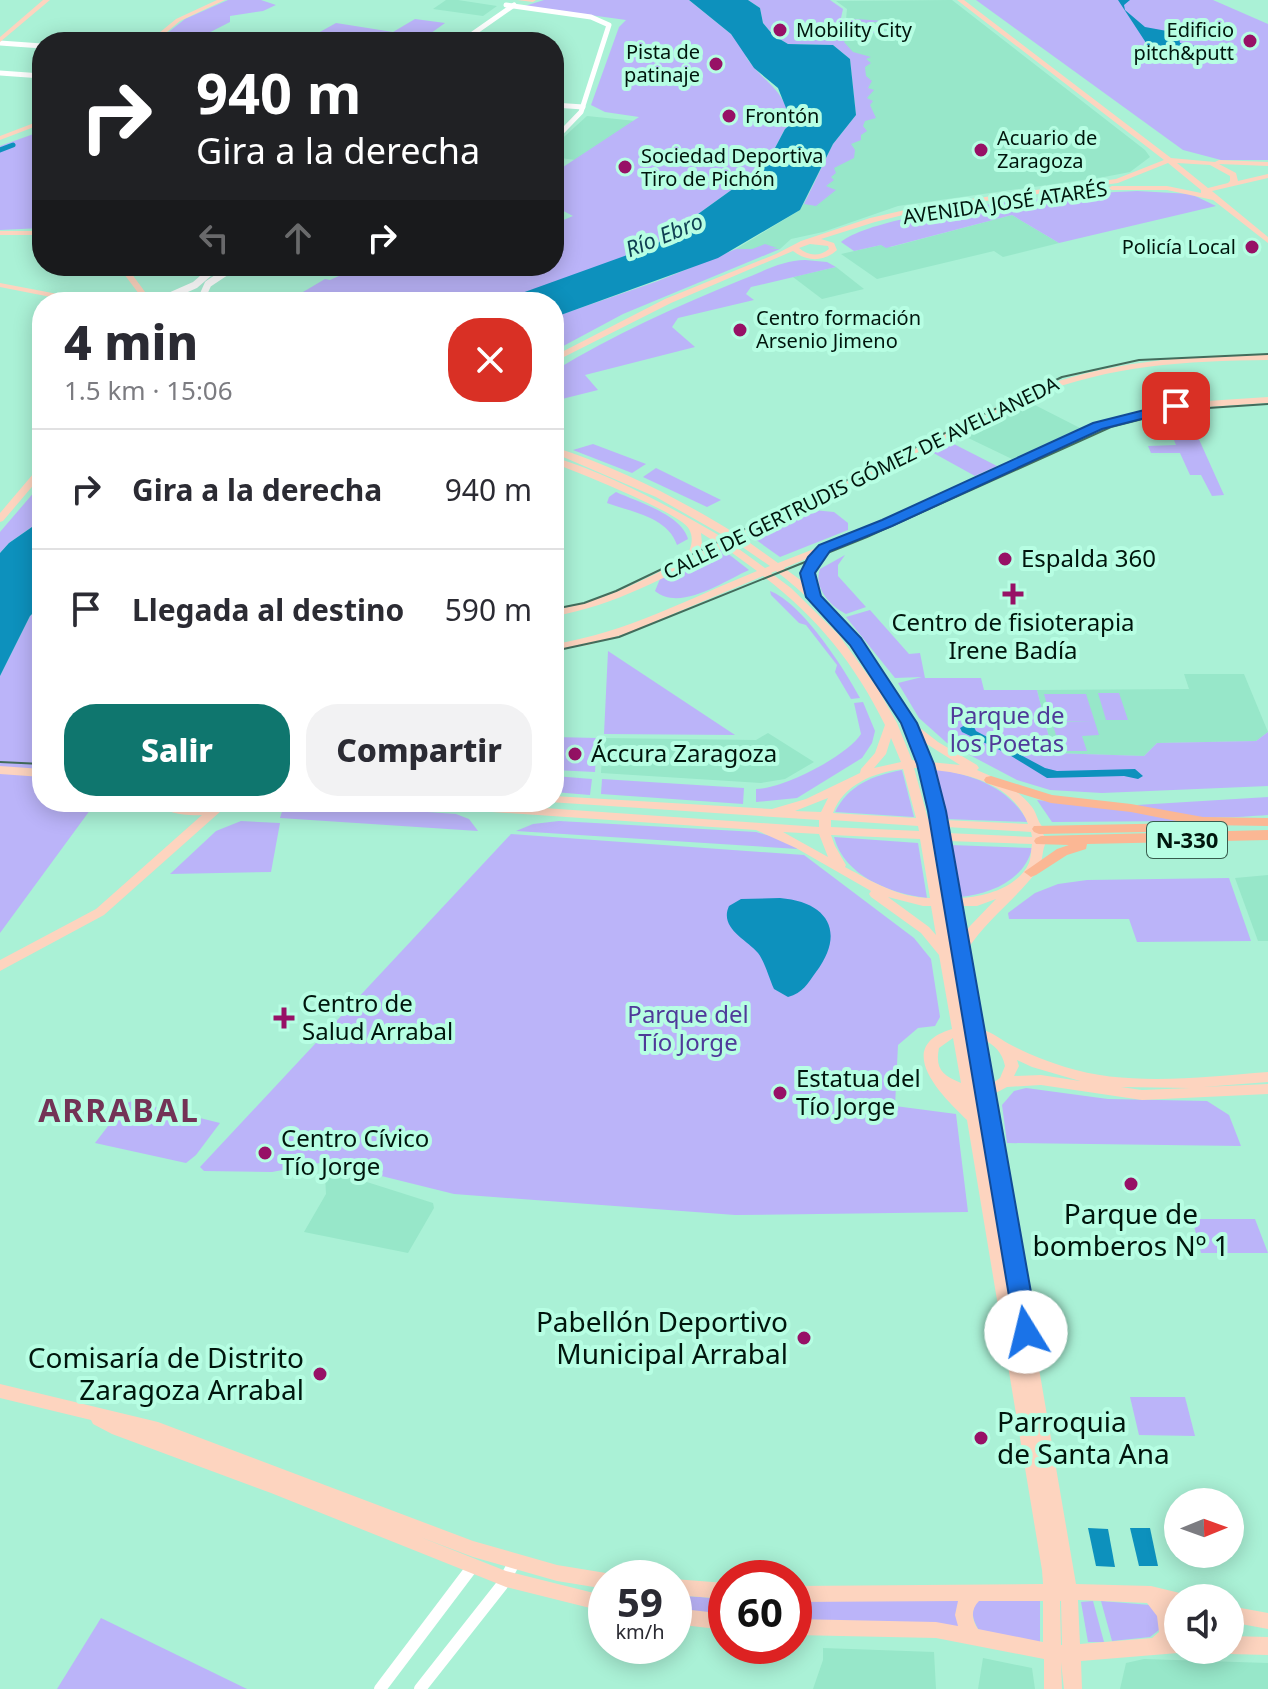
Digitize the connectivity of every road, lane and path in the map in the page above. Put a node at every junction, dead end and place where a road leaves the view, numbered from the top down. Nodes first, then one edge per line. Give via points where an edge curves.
1 (38, 0) edge
2 (47, 0) edge
3 (209, 0) edge
4 (222, 0) edge
5 (521, 0) edge
6 (533, 0) edge
7 (960, 0) edge
8 (972, 0) edge
9 (197, 3) edge
10 (510, 4) edge
11 (0, 31) edge
12 (152, 32) edge
13 (163, 32) edge
14 (469, 32) edge
15 (474, 32) edge
16 (0, 41) edge
17 (32, 45) edge
18 (0, 73) edge
19 (32, 75) edge
20 (564, 107) edge
21 (583, 109) junction
22 (32, 129) edge
23 (564, 129) edge
24 (0, 141) edge
25 (1158, 152) junction
26 (1170, 156) junction
27 (1179, 159) junction
28 (1199, 160) junction
29 (1268, 164) edge
30 (1155, 166) junction
31 (1268, 176) edge
32 (1185, 190) junction
33 (1207, 191) junction
34 (1222, 191) junction
35 (1268, 232) edge
36 (0, 233) edge
37 (32, 233) edge
38 (812, 240) junction
39 (1268, 241) edge
40 (832, 246) junction
41 (794, 248) junction
42 (807, 256) junction
43 (131, 276) edge
44 (205, 276) edge
45 (220, 276) edge
46 (0, 285) edge
47 (37, 292) edge
48 (146, 292) edge
49 (177, 292) edge
50 (204, 292) edge
51 (564, 356) edge
52 (564, 357) edge
53 (1268, 357) edge
54 (1268, 400) edge
55 (564, 454) edge
56 (564, 464) edge
57 (32, 481) edge
58 (0, 519) edge
59 (689, 520) junction
60 (732, 540) junction
61 (824, 548) junction
62 (688, 561) junction
63 (778, 566) junction
64 (766, 571) junction
65 (814, 597) junction
66 (564, 611) edge
67 (564, 645) edge
68 (891, 723) junction
69 (909, 723) junction
70 (908, 764) junction
71 (925, 764) junction
72 (0, 770) edge
73 (32, 772) edge
74 (862, 776) junction
75 (986, 778) junction
76 (844, 787) junction
77 (564, 801) edge
78 (213, 812) edge
79 (546, 812) edge
80 (769, 814) junction
81 (1268, 822) edge
82 (824, 824) junction
83 (759, 827) junction
84 (924, 831) junction
85 (940, 832) junction
86 (1040, 835) junction
87 (1268, 835) edge
88 (1105, 842) junction
89 (1031, 872) junction
90 (848, 873) junction
91 (860, 882) junction
92 (1015, 887) junction
93 (936, 903) junction
94 (952, 903) junction
95 (961, 949) junction
96 (944, 954) junction
97 (0, 966) edge
98 (958, 1032) junction
99 (974, 1032) junction
100 (1005, 1048) junction
101 (937, 1075) junction
102 (1268, 1077) edge
103 (1005, 1082) junction
104 (1268, 1089) edge
105 (968, 1091) junction
106 (985, 1091) junction
107 (973, 1117) junction
108 (0, 1391) edge
109 (94, 1415) junction
110 (515, 1561) junction
111 (473, 1566) junction
112 (588, 1578) edge
113 (506, 1579) junction
114 (1061, 1592) junction
115 (812, 1594) edge
116 (1151, 1594) junction
117 (973, 1595) junction
118 (1164, 1597) edge
119 (588, 1600) edge
120 (1244, 1617) edge
121 (1268, 1621) edge
122 (812, 1627) edge
123 (973, 1637) junction
124 (1158, 1644) junction
125 (1164, 1644) edge
126 (1244, 1645) edge
127 (1268, 1646) edge
128 (1054, 1653) junction
129 (1073, 1654) junction
130 (380, 1689) edge
131 (420, 1689) edge
132 (1053, 1689) edge
133 (1073, 1689) edge

1 - 11 main road
2 - 16 main road
3 - 9 main road
4 - 13 main road
5 - 6 main road
5 - 10 street
7 - 25 main road
8 - 26 main road
9 - 12 main road
10 - 14 street
10 - 15 street
10 - 21 street via 608,23
16 - 17 street
18 - 19 street
20 - 21 street
21 - 23 street
22 - 24 main road
25 - 26 main road
25 - 30 main road
26 - 27 main road, AVENIDA JOSÉ ATARÉS
26 - 28 main road
26 - 30 main road, AVENIDA JOSÉ ATARÉS
26 - 33 main road
27 - 28 main road, AVENIDA JOSÉ ATARÉS
27 - 34 main road
28 - 29 main road
28 - 34 main road via 1230,171 1234,178
30 - 32 main road via 1157,180
30 - 38 main road, AVENIDA JOSÉ ATARÉS via 1103,184 906,211
31 - 34 main road
32 - 33 main road
32 - 34 main road
32 - 40 main road, AVENIDA JOSÉ ATARÉS via 1097,189 941,209 849,232
33 - 34 main road
34 - 35 main road
34 - 39 main road
36 - 37 main road
38 - 40 main road
38 - 41 main road, AVENIDA JOSÉ ATARÉS
40 - 42 main road, AVENIDA JOSÉ ATARÉS via 828,255
41 - 42 main road
41 - 51 main road via 654,307
42 - 52 main road via 782,259 674,303
43 - 48 main road
44 - 49 street
45 - 50 street
46 - 47 main road
53 - 60 main road, CALLE DE GERTRUDIS GÓMEZ DE AVELLANEDA via 1162,360 1071,378
54 - 61 main road via 1176,406 1116,420
55 - 60 main road via 650,488
56 - 59 main road
57 - 58 main road
59 - 60 main road
59 - 62 main road via 698,544
60 - 62 main road, CALLE DE GERTRUDIS GÓMEZ DE AVELLANEDA
60 - 63 main road
60 - 64 main road
61 - 63 main road
61 - 65 main road via 808,573
62 - 66 main road, CALLE DE GERTRUDIS GÓMEZ DE AVELLANEDA via 608,600
63 - 64 main road
63 - 65 main road
64 - 67 main road via 612,635
64 - 68 main road via 841,645
65 - 69 main road via 856,642
68 - 70 main road
68 - 74 main road via 880,754
69 - 71 main road
69 - 75 main road
70 - 71 main road
70 - 74 main road
70 - 84 main road
71 - 75 main road
71 - 85 main road
72 - 73 main road
74 - 76 main road
75 - 81 highway via 1051,799 1203,821
75 - 86 main road via 1017,797 1035,818
76 - 80 main road
76 - 82 main road via 831,801
77 - 80 main road
78 - 97 main road via 100,912
79 - 83 main road
80 - 82 main road
81 - 86 highway, N-330
82 - 83 main road
82 - 84 main road
82 - 90 main road via 831,853
83 - 90 main road
84 - 85 main road
84 - 93 main road
85 - 86 main road
85 - 94 main road
86 - 88 highway, N-330
86 - 89 main road via 1041,852
87 - 88 highway, N-330
88 - 89 highway via 1062,852
89 - 92 main road
90 - 91 main road
91 - 93 main road via 899,897
91 - 96 main road via 925,930
92 - 94 main road
92 - 95 main road
93 - 94 main road
93 - 96 main road
94 - 95 main road
95 - 99 main road
96 - 98 main road
98 - 99 main road
98 - 101 main road via 933,1047 931,1063
98 - 105 main road
99 - 100 main road
99 - 106 main road
100 - 102 main road via 1051,1070 1103,1080 1176,1083
100 - 103 main road via 1012,1066
101 - 105 main road
101 - 107 main road via 946,1092
103 - 104 main road via 1041,1080 1142,1095
103 - 106 main road
105 - 106 main road
105 - 107 main road
106 - 114 main road
107 - 114 main road
108 - 109 main road
109 - 110 main road via 174,1435
109 - 111 main road via 118,1429
110 - 112 main road
110 - 113 street
111 - 113 main road
111 - 130 street
113 - 119 main road
113 - 131 street
114 - 116 main road
114 - 117 main road
114 - 128 main road
114 - 129 main road
115 - 117 main road
116 - 118 main road
116 - 124 main road via 1168,1622 1167,1636
117 - 123 main road via 963,1612
120 - 121 main road
122 - 123 main road via 926,1629
123 - 128 main road
124 - 125 main road
124 - 129 main road
126 - 127 main road
128 - 129 main road
128 - 132 main road
129 - 133 main road

